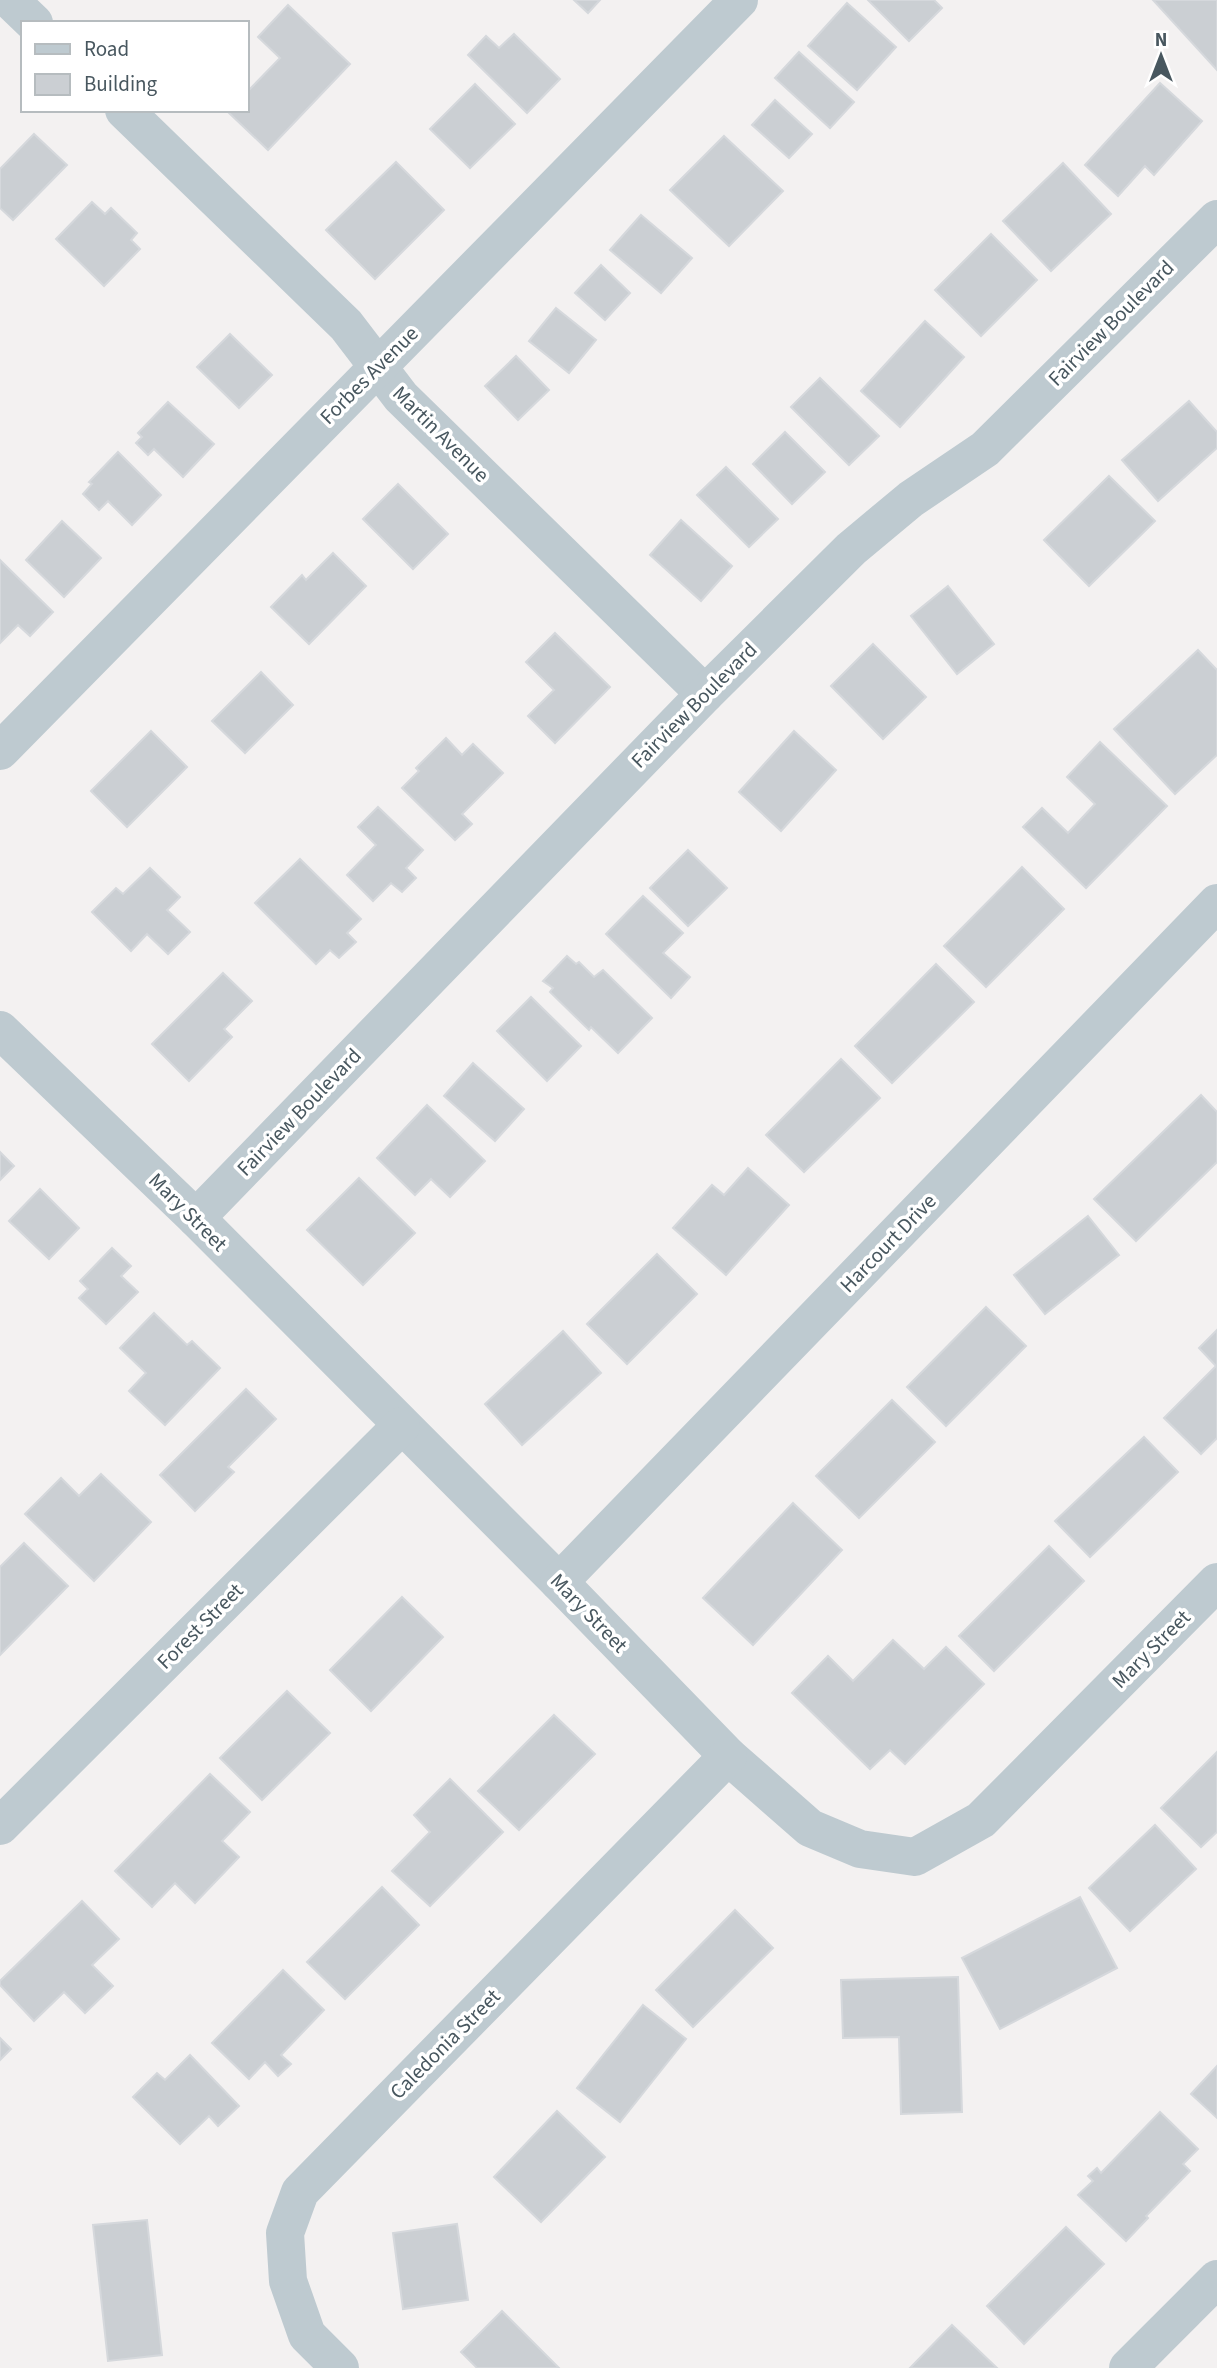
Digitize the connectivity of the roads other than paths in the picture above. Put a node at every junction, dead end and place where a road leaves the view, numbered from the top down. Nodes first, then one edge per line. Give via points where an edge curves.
1 (10, 0) edge
2 (739, 0) edge
3 (32, 21) edge
4 (126, 112) edge
5 (1217, 219) edge
6 (377, 367) junction
7 (705, 694) junction
8 (0, 751) edge
9 (1217, 903) edge
10 (0, 1030) edge
11 (196, 1219) junction
12 (401, 1426) junction
13 (559, 1582) junction
14 (1217, 1582) edge
15 (728, 1756) junction
16 (1, 1823) edge
17 (1217, 2278) edge
18 (340, 2368) edge
19 (1128, 2368) edge

1 - 3 street
2 - 6 street, Forbes Avenue
4 - 6 street, Martin Avenue via 346,325
5 - 7 street, Fairview Boulevard via 985,449 911,499 851,549
6 - 7 street, Martin Avenue via 401,397
6 - 8 street, Forbes Avenue
7 - 11 street, Fairview Boulevard
9 - 13 street, Harcourt Drive
10 - 11 street, Mary Street
11 - 12 street, Mary Street
12 - 13 street, Mary Street
12 - 16 street, Forest Street
13 - 15 street, Mary Street
14 - 15 street, Mary Street via 981,1820 915,1857 860,1849 810,1828
15 - 18 street, Caledonia Street via 300,2192 285,2232 288,2281 307,2334
17 - 19 street

